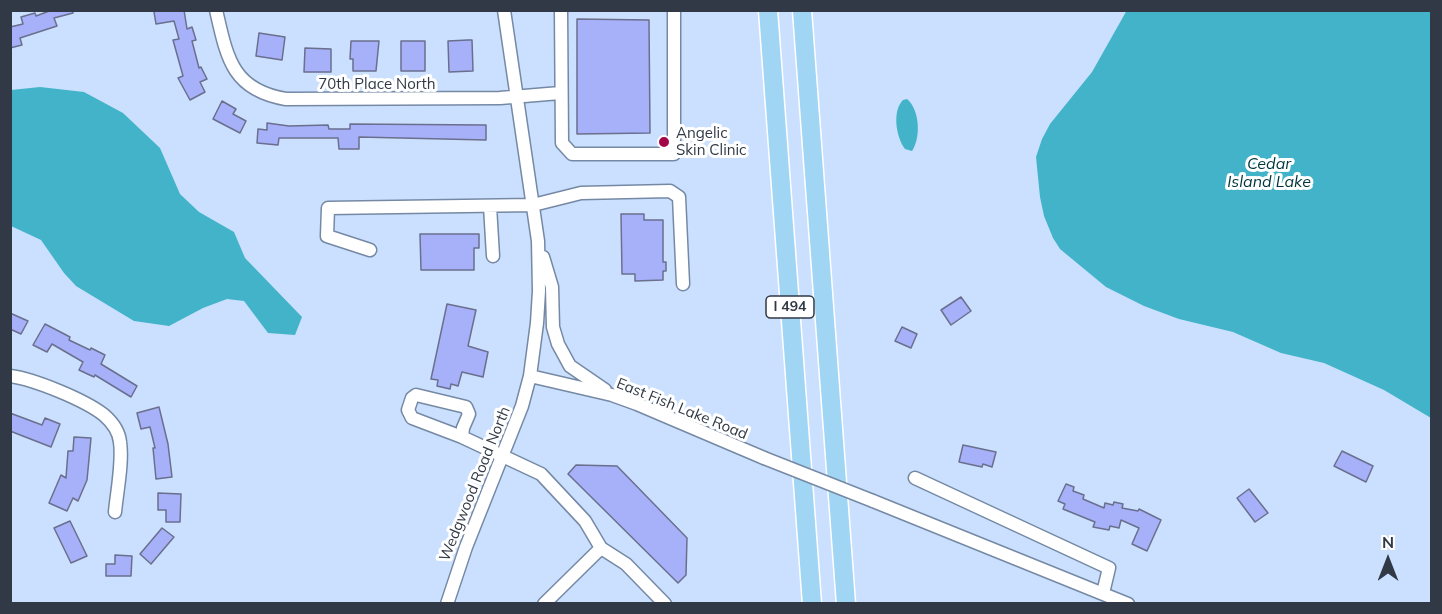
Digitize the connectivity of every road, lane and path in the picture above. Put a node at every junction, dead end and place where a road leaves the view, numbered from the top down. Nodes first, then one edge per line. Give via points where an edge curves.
1 (216, 10) edge
2 (504, 10) edge
3 (561, 10) edge
4 (674, 10) edge
5 (768, 10) edge
6 (802, 10) edge
7 (560, 93) junction
8 (517, 97) junction
9 (533, 205) junction
10 (490, 206) junction
11 (538, 241) junction
12 (370, 250) dead end
13 (493, 256) dead end
14 (682, 284) dead end
15 (10, 376) edge
16 (530, 376) junction
17 (612, 395) junction
18 (462, 437) junction
19 (502, 457) junction
20 (915, 478) dead end
21 (115, 512) dead end
22 (600, 548) junction
23 (1103, 593) junction
24 (447, 603) edge
25 (544, 603) edge
26 (665, 603) edge
27 (812, 603) edge
28 (846, 603) edge
29 (1128, 603) edge

1 - 8 street, 70th Place North via 232,68 242,80 263,93 286,99
2 - 8 street
3 - 7 street
4 - 7 street via 674,154 572,154 562,143
5 - 27 highway, I 494
6 - 28 highway, I 494
7 - 8 street, 70th Place North
8 - 9 street
9 - 10 street
9 - 11 street
9 - 14 street via 582,193 670,191 679,197
10 - 12 street via 328,208 327,236
10 - 13 street
11 - 16 street via 538,305
11 - 17 street via 552,287 553,327 558,344 570,366
15 - 21 street via 33,381 106,416 120,442
16 - 17 street, East Fish Lake Road
16 - 19 street, Wedgwood Road North
17 - 23 street, East Fish Lake Road, bridge
18 - 18 street via 469,414 466,407 416,395 412,398 408,410 412,418
18 - 19 street
19 - 22 street via 541,474 585,521
19 - 24 street, Wedgwood Road North
20 - 23 street via 1109,568
22 - 25 street
22 - 26 street via 627,564
23 - 29 street, East Fish Lake Road

